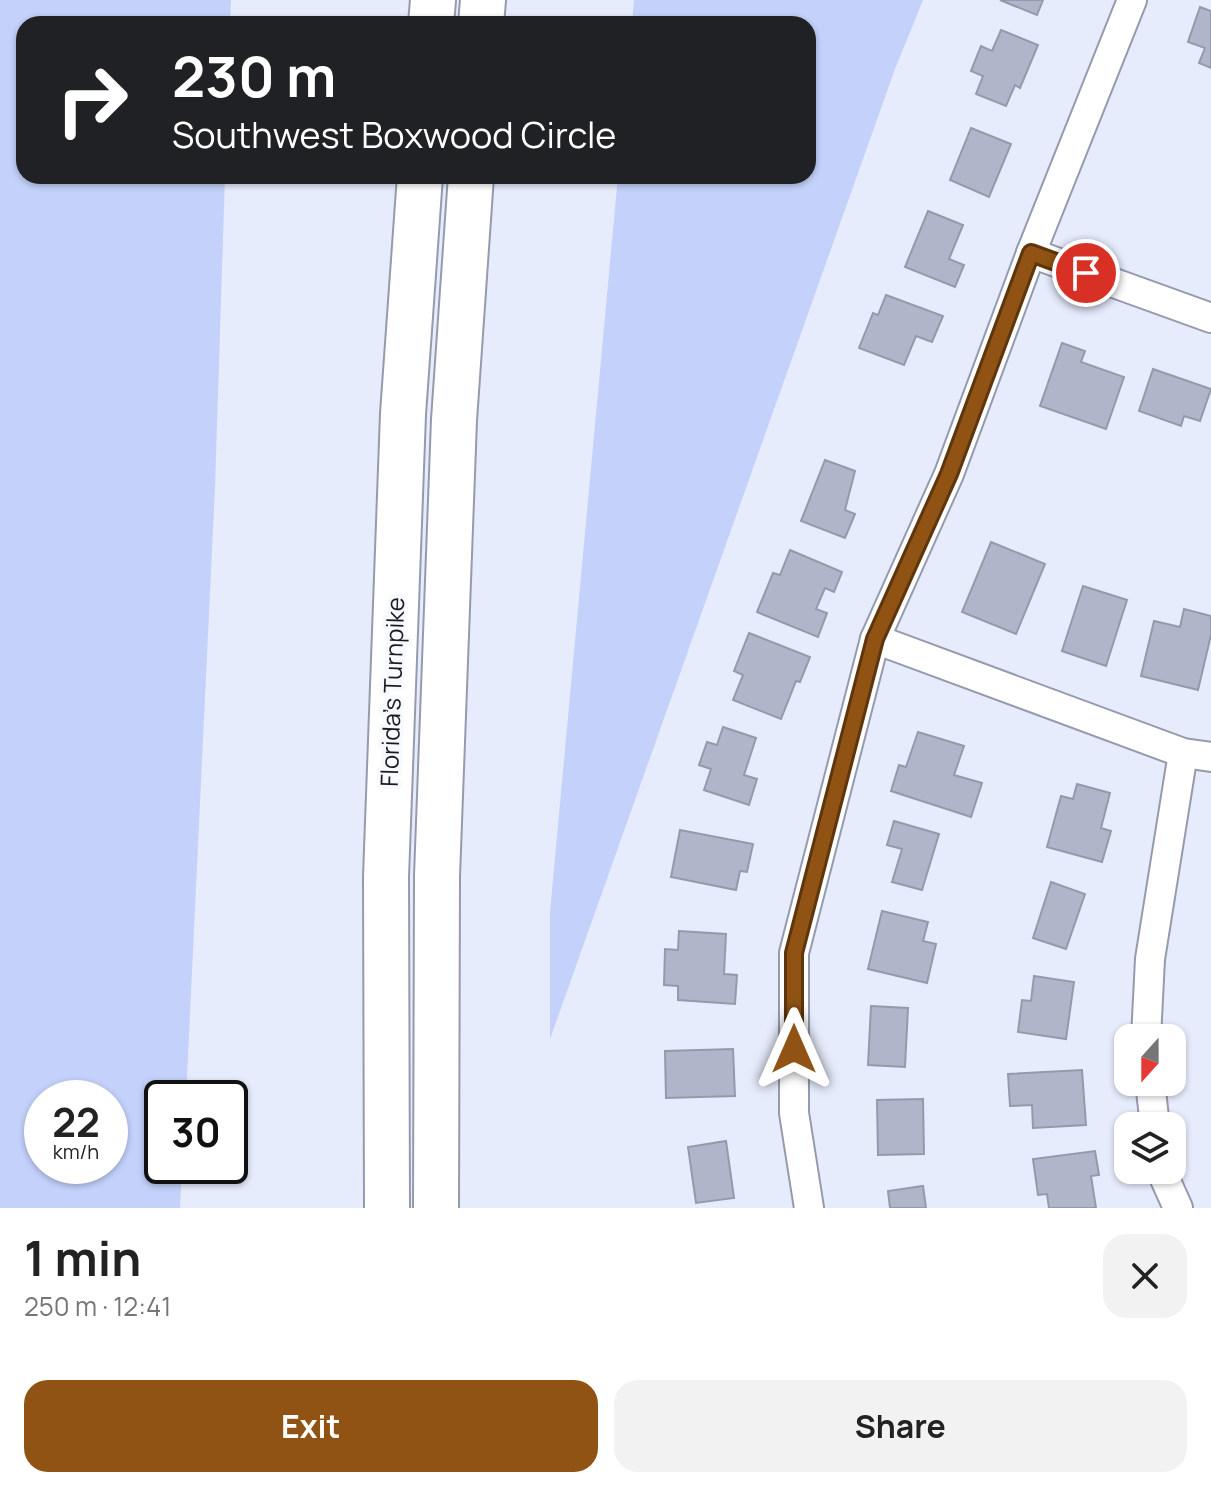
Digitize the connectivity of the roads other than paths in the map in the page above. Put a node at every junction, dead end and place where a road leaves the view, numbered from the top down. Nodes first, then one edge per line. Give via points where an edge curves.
1 (1132, 0) edge
2 (419, 184) edge
3 (470, 184) edge
4 (1031, 253) junction
5 (1211, 318) edge
6 (875, 639) junction
7 (1183, 753) junction
8 (1211, 757) edge
9 (1147, 1024) edge
10 (1167, 1184) edge
11 (387, 1208) edge
12 (436, 1208) edge
13 (809, 1208) edge
14 (1178, 1208) edge

1 - 4 street
2 - 11 highway, Florida's Turnpike via 403,414 386,877
3 - 12 highway via 454,420 437,876
4 - 5 street
4 - 6 street via 949,474
6 - 7 street
6 - 13 street via 794,953 794,1113
7 - 8 street
7 - 9 street via 1150,959
10 - 14 street

